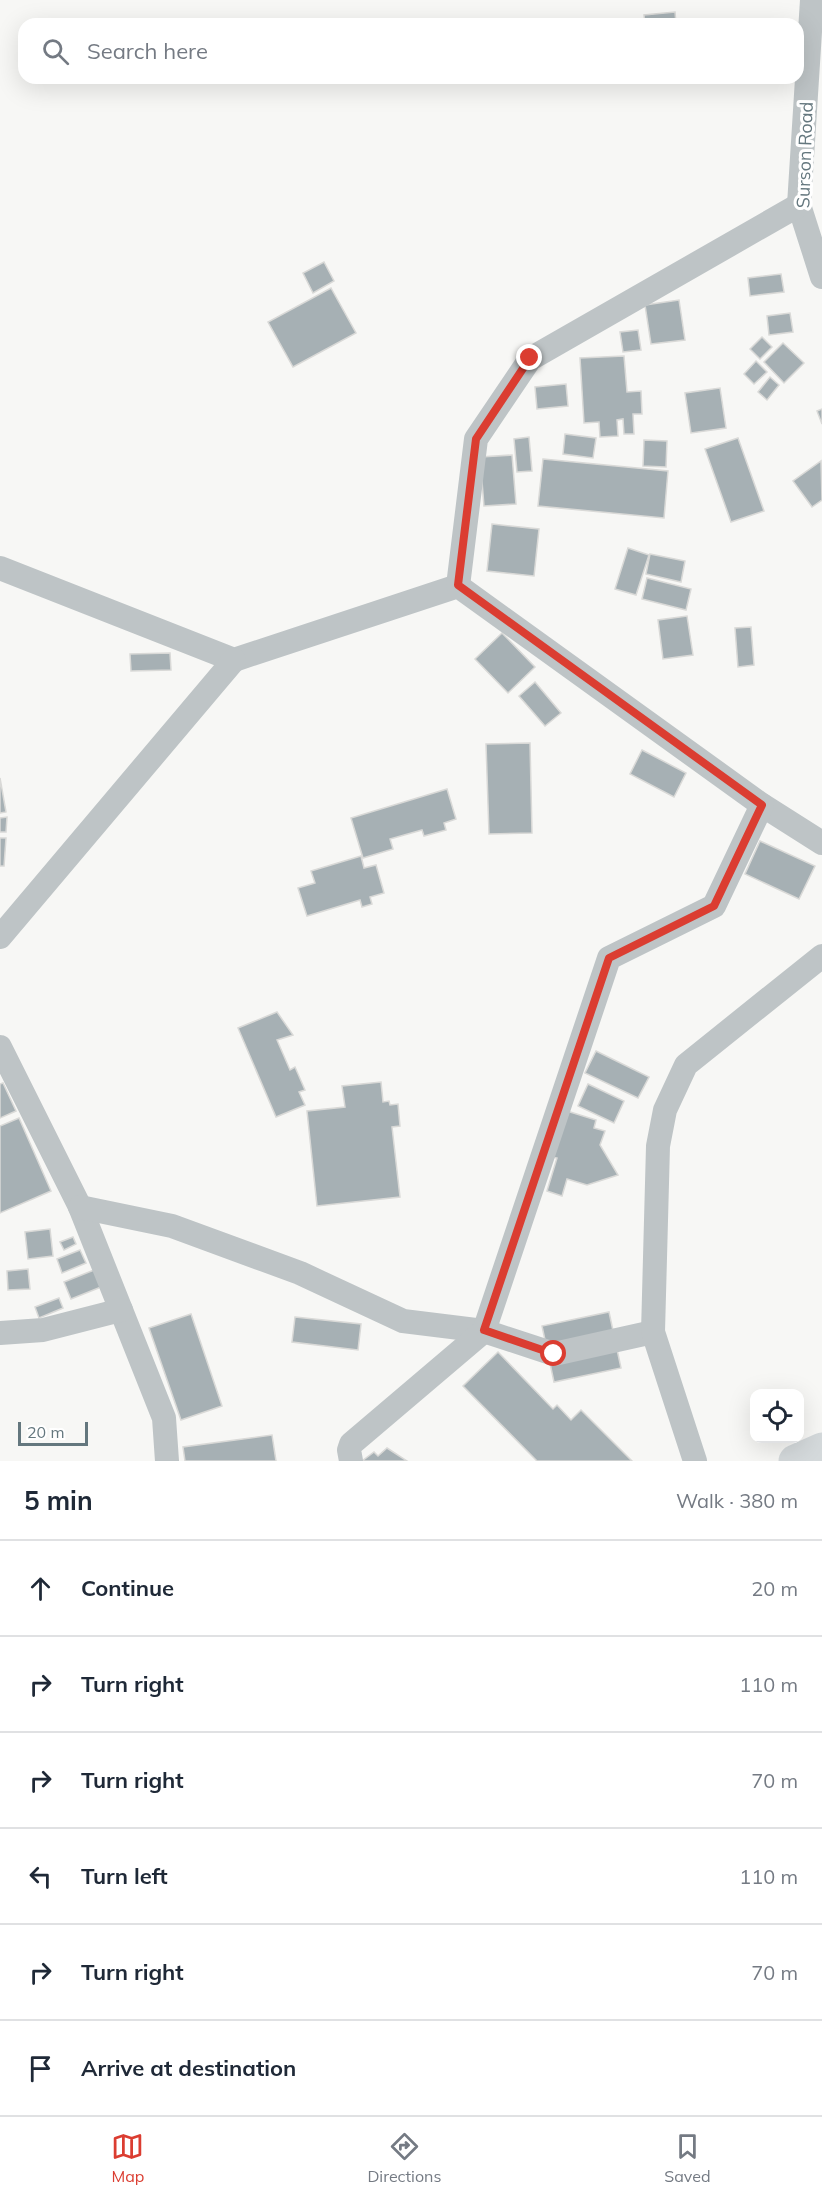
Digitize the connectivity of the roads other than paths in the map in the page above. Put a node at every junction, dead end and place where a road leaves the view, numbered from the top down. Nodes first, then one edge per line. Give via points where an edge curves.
1 (812, 0) edge
2 (799, 206) junction
3 (821, 274) edge
4 (0, 568) edge
5 (458, 585) junction
6 (234, 660) junction
7 (762, 805) junction
8 (822, 843) edge
9 (0, 937) edge
10 (822, 956) edge
11 (0, 1047) edge
12 (80, 1207) junction
13 (121, 1310) junction
14 (484, 1330) junction
15 (652, 1332) junction
16 (0, 1333) edge
17 (822, 1449) edge
18 (167, 1461) edge
19 (351, 1461) edge
20 (695, 1461) edge
21 (795, 1461) edge

1 - 2 street, Surson Road
2 - 3 street, Surson Road
2 - 5 street via 530,358 476,439
4 - 6 street
5 - 6 street
5 - 7 street
6 - 9 street
7 - 8 street
7 - 14 street via 714,906 609,958
10 - 15 street via 687,1065 665,1110 658,1146
11 - 12 street
12 - 13 street
12 - 14 street via 172,1226 300,1273 403,1321
13 - 16 street via 43,1330
13 - 18 street via 164,1418
14 - 15 street via 554,1354
14 - 19 street via 351,1444
15 - 20 street
17 - 21 main road

